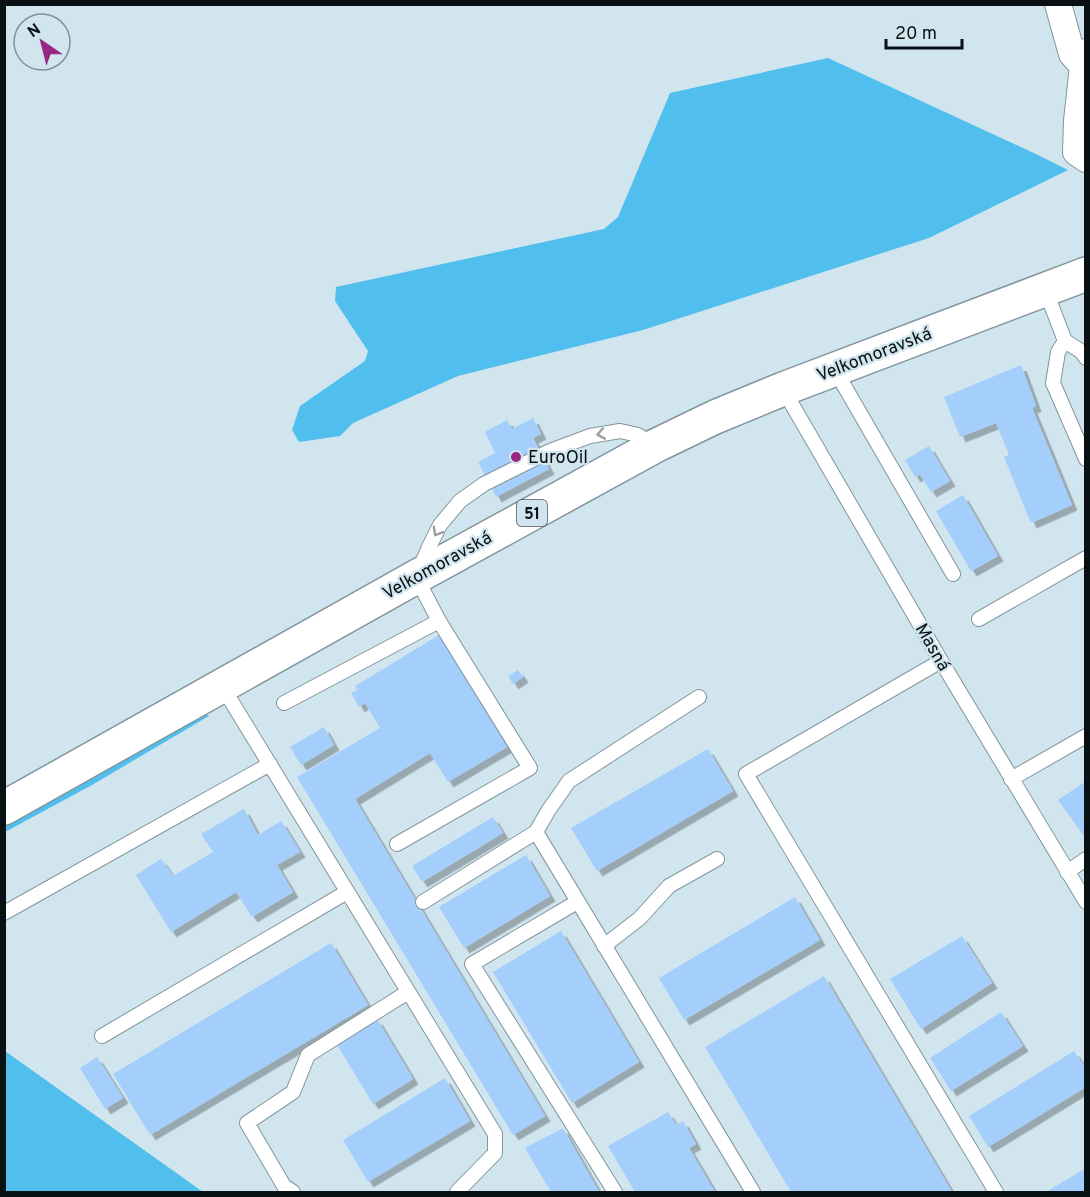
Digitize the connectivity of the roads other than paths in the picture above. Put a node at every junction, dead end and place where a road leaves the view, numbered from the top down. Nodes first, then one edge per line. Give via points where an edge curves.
1 (1058, 4) edge
2 (1084, 59) edge
3 (1086, 159) edge
4 (1086, 274) edge
5 (1045, 289) junction
6 (1065, 341) junction
7 (1086, 358) edge
8 (835, 370) junction
9 (783, 390) junction
10 (655, 446) junction
11 (1086, 459) edge
12 (1086, 558) edge
13 (952, 574) dead end
14 (416, 577) junction
15 (979, 619) dead end
16 (439, 621) junction
17 (941, 661) junction
18 (222, 686) junction
19 (699, 697) dead end
20 (284, 703) dead end
21 (1086, 736) edge
22 (270, 764) junction
23 (1011, 779) junction
24 (4, 808) edge
25 (536, 832) junction
26 (397, 844) dead end
27 (717, 859) dead end
28 (1086, 859) edge
29 (1067, 872) junction
30 (347, 892) junction
31 (423, 902) dead end
32 (577, 902) junction
33 (1086, 902) edge
34 (4, 913) edge
35 (604, 946) junction
36 (408, 992) junction
37 (102, 1036) dead end
38 (293, 1192) edge
39 (457, 1192) edge
40 (615, 1192) edge
41 (753, 1192) edge
42 (996, 1192) edge

1 - 2 street via 1072,54
2 - 3 street via 1076,152
4 - 5 main road, Velkomoravská / 51
5 - 6 lane
5 - 8 main road, Velkomoravská / 51
6 - 7 lane
6 - 11 lane via 1058,352 1053,383
8 - 9 main road, Velkomoravská / 51
8 - 13 lane
9 - 10 main road, Velkomoravská / 51
9 - 17 lane, Masná
10 - 14 main road, Velkomoravská / 51
10 -> 14 lane via 638,435 620,431 590,436 484,484 459,501 440,525
12 - 15 lane
14 - 16 lane
14 - 18 main road, Velkomoravská / 51
16 - 20 lane
16 - 26 lane via 530,768
17 - 23 lane, Masná
17 - 42 lane via 746,774
18 - 22 lane
18 - 24 main road, Velkomoravská / 51
19 - 25 lane via 569,781
21 - 23 lane
22 - 30 lane
22 - 34 lane
23 - 29 lane, Masná
25 - 31 lane
25 - 32 lane
27 - 35 lane via 669,886 640,918
28 - 29 lane
29 - 33 lane, Masná
30 - 36 lane
30 - 37 lane
32 - 35 lane
32 - 40 lane via 472,964
35 - 41 lane
36 - 38 lane via 308,1055 293,1092 247,1123 284,1186
36 - 39 lane via 495,1134 495,1153

